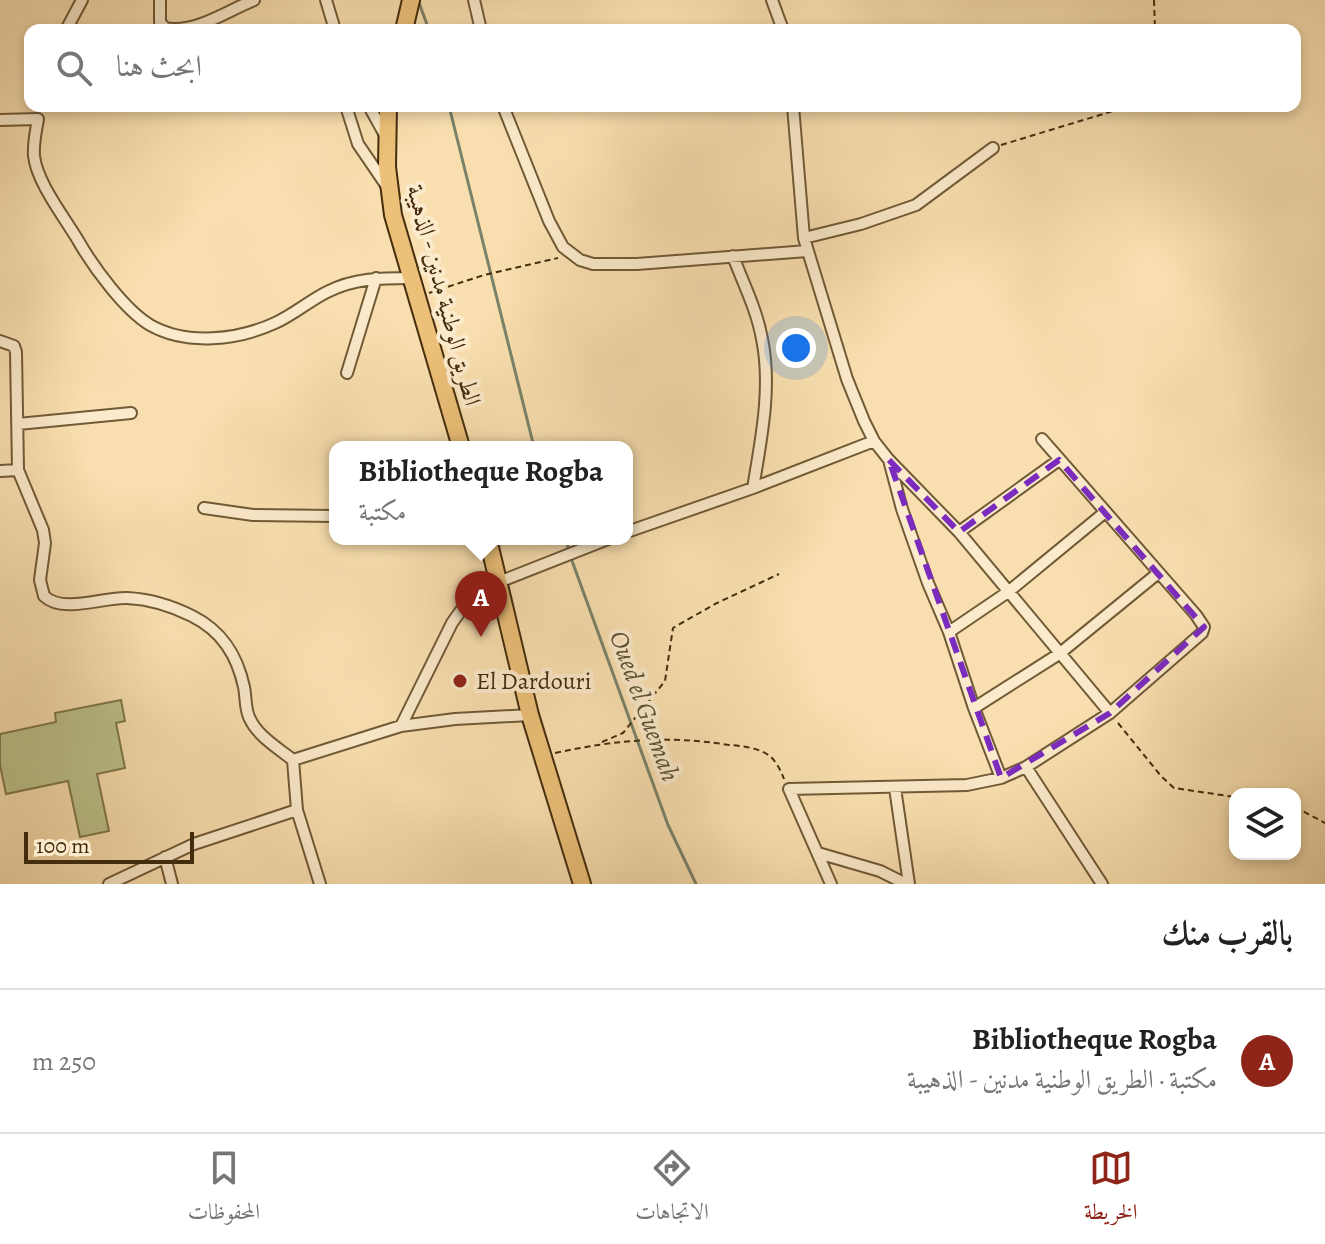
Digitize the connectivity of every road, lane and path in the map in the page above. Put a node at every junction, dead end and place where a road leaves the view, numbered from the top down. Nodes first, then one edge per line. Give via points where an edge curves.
1 (82, 0) edge
2 (160, 0) edge
3 (254, 0) edge
4 (326, 0) edge
5 (411, 0) edge
6 (474, 0) edge
7 (772, 0) edge
8 (1154, 0) edge
9 (69, 24) edge
10 (162, 24) edge
11 (200, 24) edge
12 (333, 24) edge
13 (405, 24) edge
14 (480, 24) edge
15 (781, 24) edge
16 (1155, 24) edge
17 (41, 112) edge
18 (348, 112) edge
19 (372, 112) edge
20 (388, 112) edge
21 (505, 112) edge
22 (794, 112) edge
23 (1110, 112) edge
24 (38, 119) junction
25 (0, 120) edge
26 (386, 137) junction
27 (993, 148) joint
28 (388, 188) junction
29 (804, 238) junction
30 (807, 251) junction
31 (571, 255) junction
32 (733, 256) junction
33 (376, 278) junction
34 (411, 278) junction
35 (418, 298) junction
36 (0, 341) edge
37 (347, 373) dead end
38 (131, 413) dead end
39 (18, 424) junction
40 (1042, 439) dead end
41 (459, 441) edge
42 (874, 441) junction
43 (889, 460) junction
44 (1059, 460) junction
45 (18, 470) junction
46 (0, 471) edge
47 (753, 488) junction
48 (204, 508) dead end
49 (1104, 513) junction
50 (329, 516) edge
51 (633, 530) edge
52 (959, 532) junction
53 (490, 545) edge
54 (593, 545) edge
55 (779, 574) dead end
56 (1157, 574) junction
57 (499, 582) junction
58 (1008, 592) junction
59 (949, 632) junction
60 (1059, 654) junction
61 (974, 708) junction
62 (1110, 713) junction
63 (530, 715) junction
64 (401, 726) junction
65 (598, 744) junction
66 (542, 756) junction
67 (293, 760) junction
68 (1026, 767) junction
69 (1001, 778) junction
70 (895, 788) junction
71 (789, 789) junction
72 (1229, 796) edge
73 (297, 810) junction
74 (1301, 810) edge
75 (1325, 823) edge
76 (818, 853) junction
77 (165, 857) junction
78 (109, 884) edge
79 (172, 884) edge
80 (320, 884) edge
81 (582, 884) edge
82 (831, 884) edge
83 (908, 884) edge
84 (1102, 884) edge

1 - 9 street
2 - 10 street
3 - 11 street
4 - 12 street
5 - 13 main road
6 - 14 street
7 - 15 street
8 - 16 path
17 - 24 street
18 - 28 street via 358,144
19 - 26 street
20 - 26 main road, الطريق الوطنية مدنين - الذهيبة
21 - 31 street via 549,221
22 - 29 street
23 - 27 path
24 - 25 street
24 - 33 street via 34,154 41,179 116,293 158,329 208,338 241,335 328,292
26 - 28 main road, الطريق الوطنية مدنين - الذهيبة
27 - 29 street via 916,205
28 - 34 main road, الطريق الوطنية مدنين - الذهيبة
29 - 30 street
30 - 32 street
30 - 42 street via 847,379
31 - 32 street via 593,264
31 - 35 path via 462,281
32 - 47 street via 766,359
33 - 34 street
33 - 37 street
34 - 35 main road, الطريق الوطنية مدنين - الذهيبة
35 - 41 main road, الطريق الوطنية مدنين - الذهيبة
36 - 39 street via 16,352
38 - 39 street
39 - 45 street
40 - 44 street
42 - 43 street
42 - 47 street
43 - 52 street
43 - 59 street
44 - 49 street
44 - 52 street
45 - 46 street
45 - 67 street via 43,530 40,580 47,599 149,601 206,624 233,653 255,727
47 - 51 street
48 - 50 street
49 - 56 street
49 - 58 street
52 - 58 street
53 - 57 main road
54 - 57 street
55 - 65 path via 673,628 665,681 623,733
56 - 60 street
56 - 62 street via 1204,630
57 - 63 main road
57 - 64 street via 476,593 462,609
58 - 59 street
58 - 60 street
59 - 61 street
60 - 61 street
60 - 62 street
61 - 69 street
62 - 68 street
62 - 72 path via 1174,788
63 - 64 street
63 - 66 main road
64 - 67 street
65 - 66 path
65 - 71 path via 688,738 748,747 771,757
66 - 81 main road
67 - 73 street
68 - 69 street
68 - 84 street
69 - 70 street
70 - 71 street
70 - 83 street
71 - 76 street
73 - 77 street
73 - 80 street
74 - 75 path
76 - 82 street
76 - 83 street
77 - 78 street
77 - 79 street

